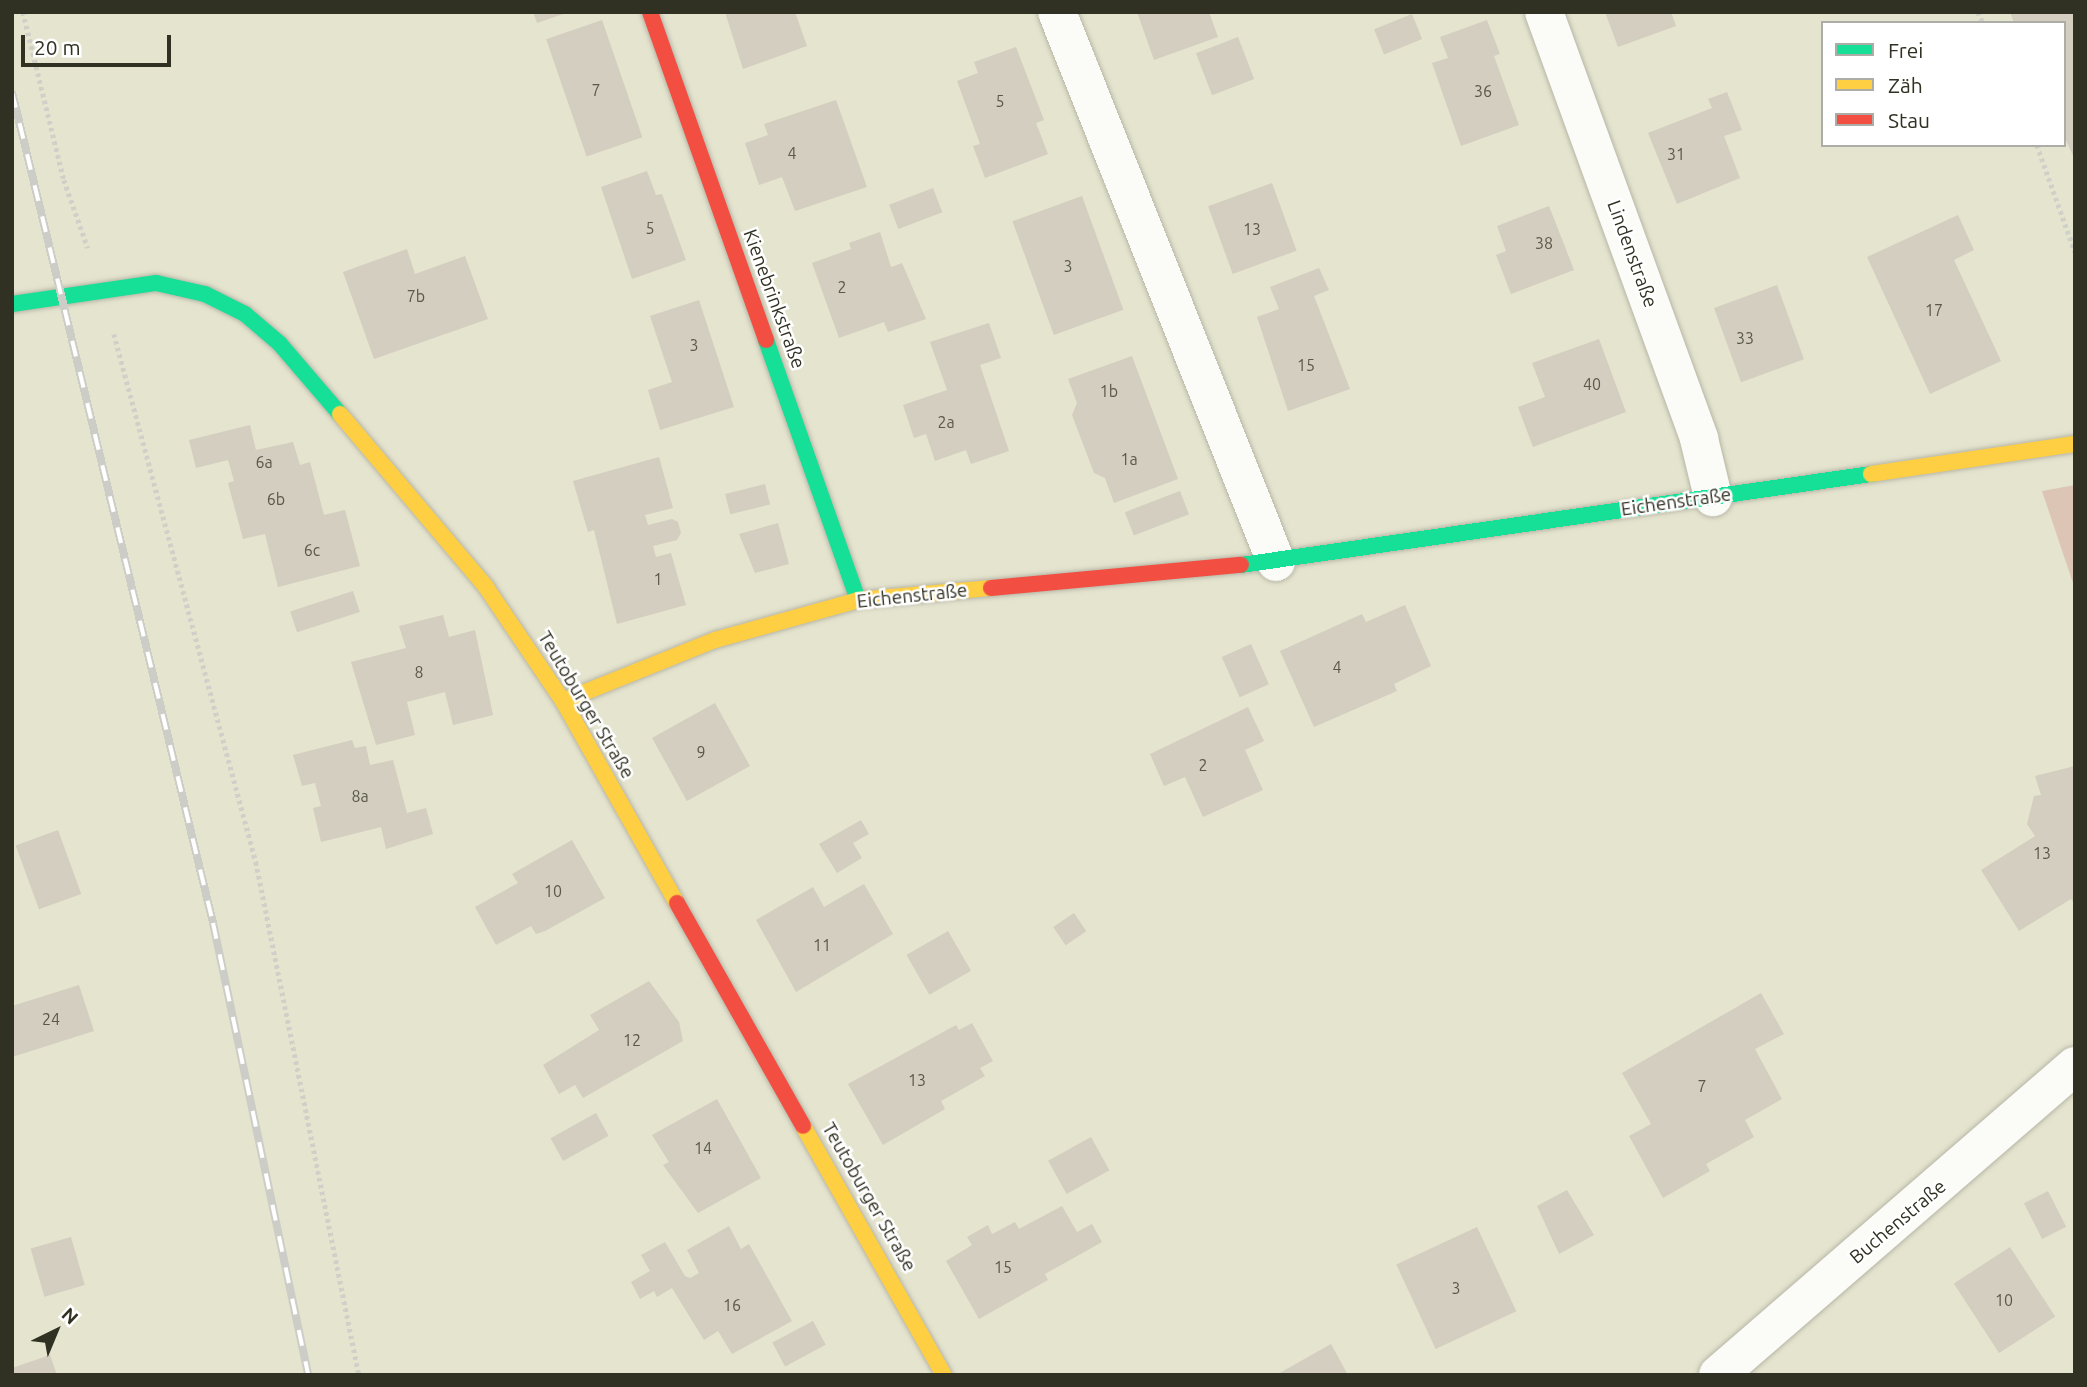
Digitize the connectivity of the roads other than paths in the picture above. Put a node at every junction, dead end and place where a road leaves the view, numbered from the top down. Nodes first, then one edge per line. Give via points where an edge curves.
1 (650, 12) edge
2 (1058, 12) edge
3 (1544, 12) edge
4 (12, 304) edge
5 (2075, 444) edge
6 (1713, 497) junction
7 (1276, 562) junction
8 (858, 600) junction
9 (563, 701) junction
10 (2075, 1066) edge
11 (944, 1375) edge
12 (1718, 1375) edge

1 - 8 street, Kienebrinkstraße
2 - 7 street
3 - 6 street, Lindenstraße via 1699,439
4 - 9 street, Teutoburger Straße via 102,287 156,283 205,294 245,314 280,344 486,587
5 - 6 street, Eichenstraße
6 - 7 street, Eichenstraße
7 - 8 street, Eichenstraße
8 - 9 street, Eichenstraße via 715,640
9 - 11 street, Teutoburger Straße
10 - 12 street, Buchenstraße

